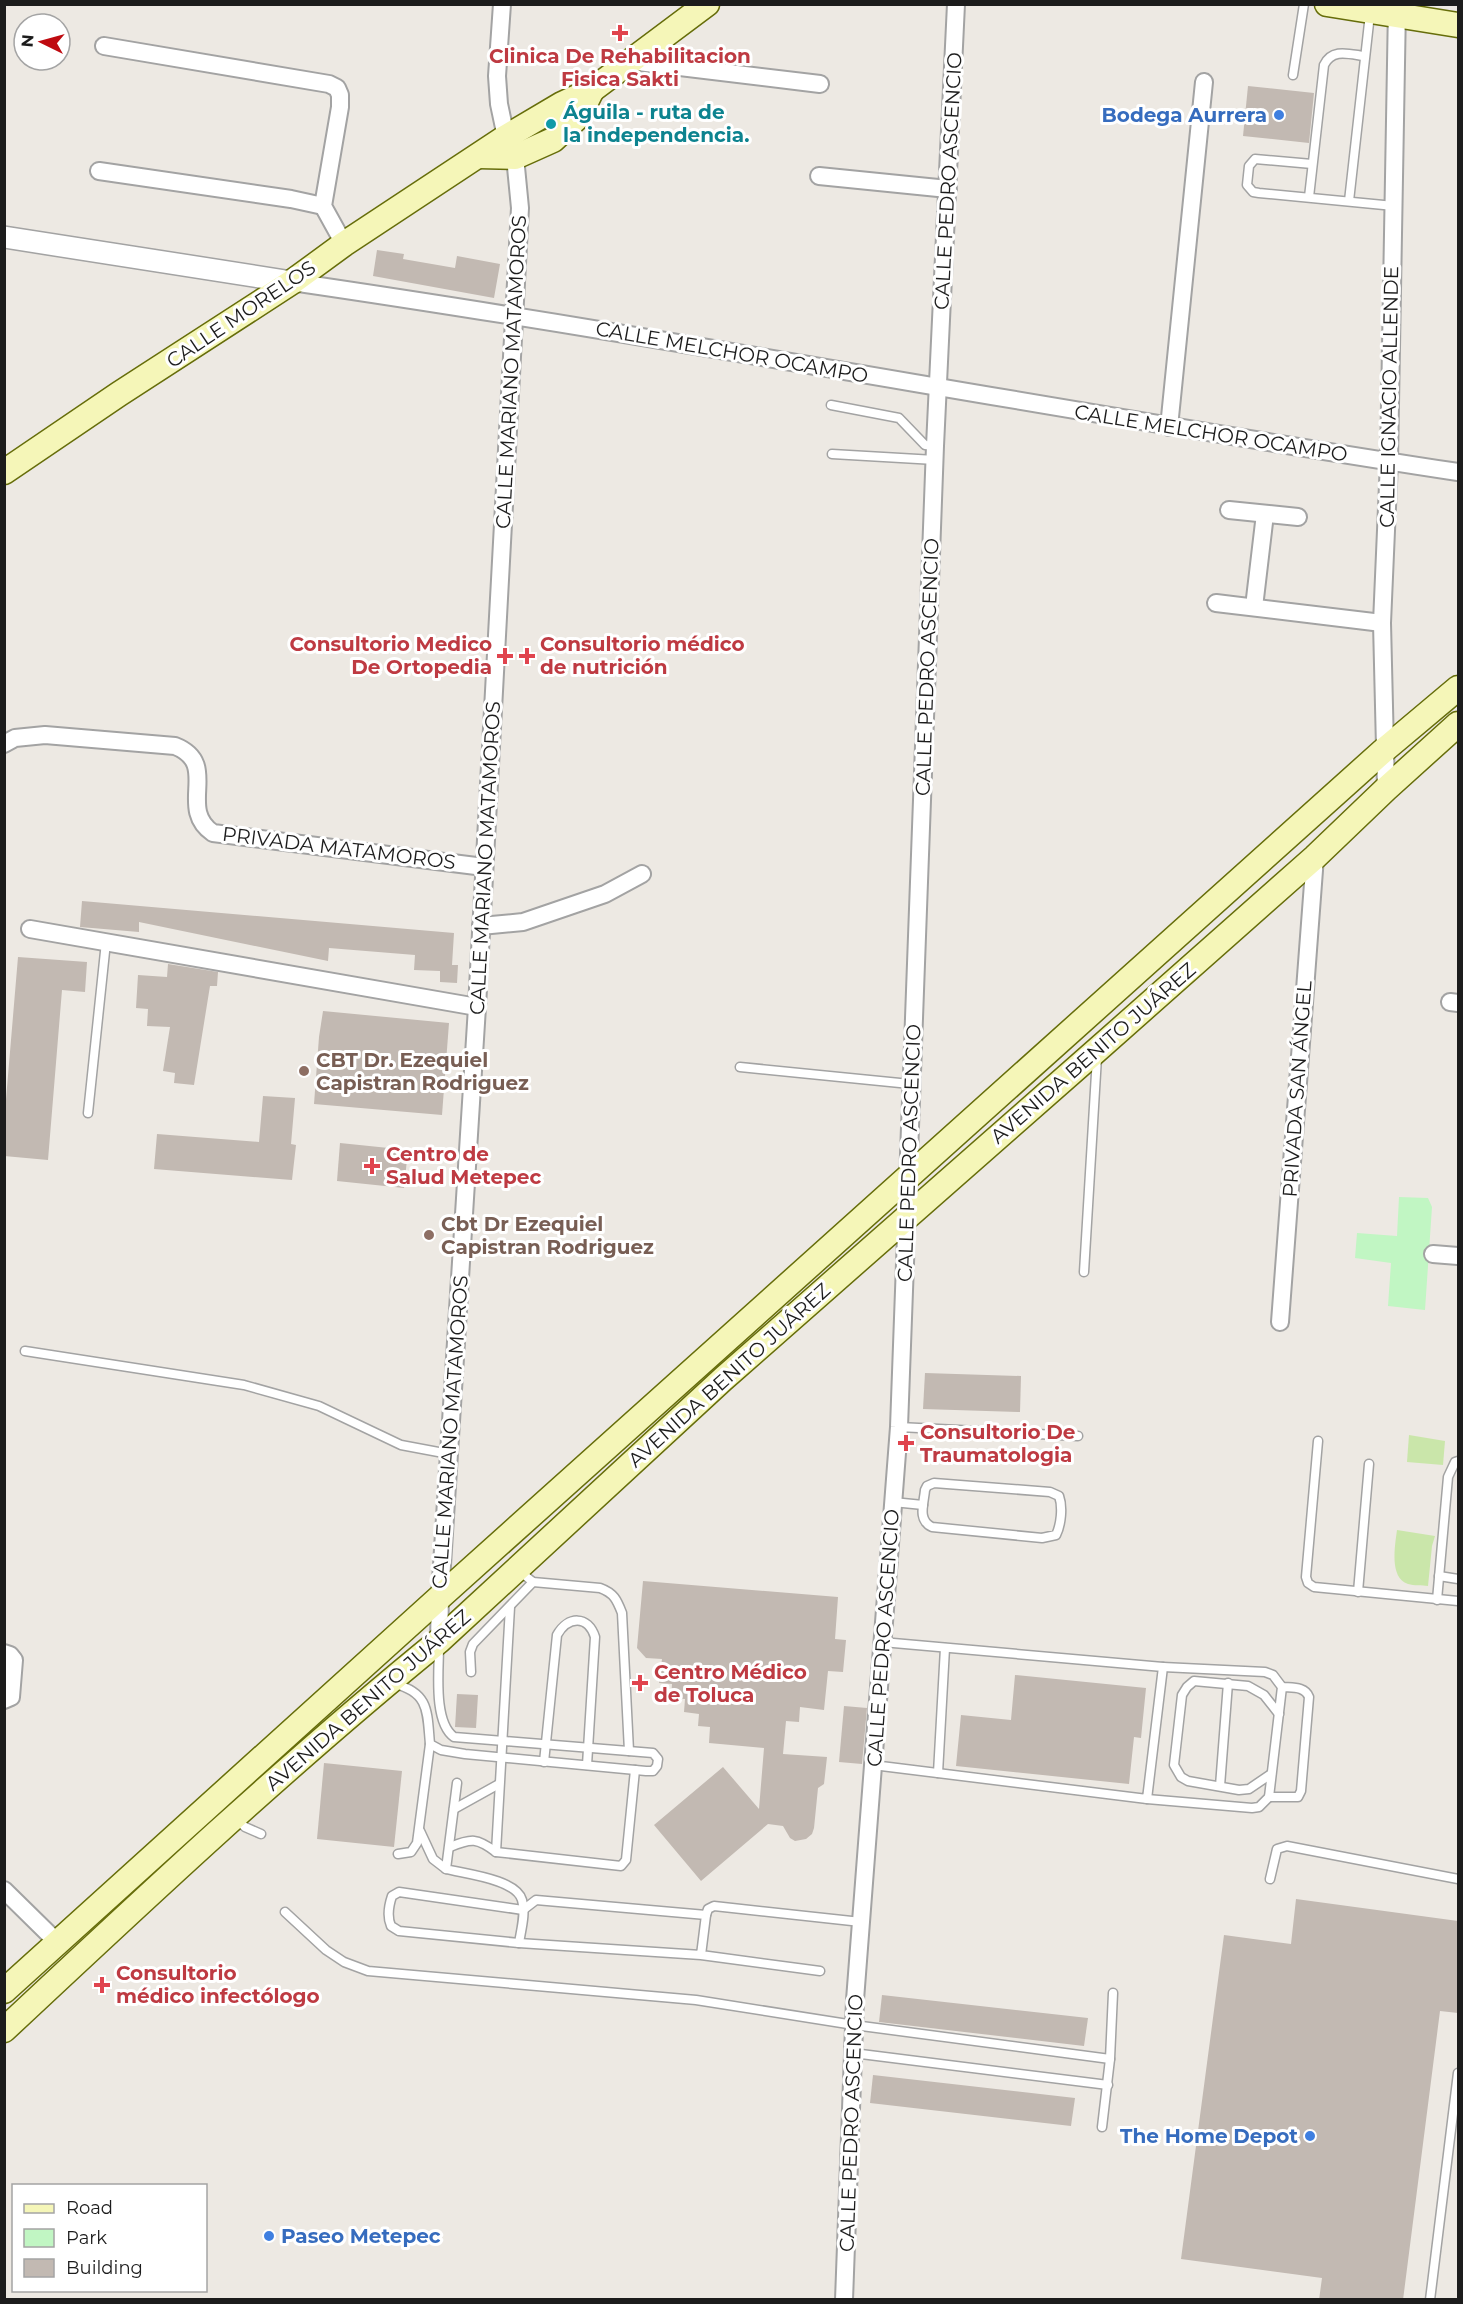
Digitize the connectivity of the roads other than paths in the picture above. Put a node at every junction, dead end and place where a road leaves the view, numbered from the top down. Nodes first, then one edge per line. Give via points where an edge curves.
1 (502, 4) edge
2 (707, 4) edge
3 (956, 4) edge
4 (1304, 4) edge
5 (1327, 4) edge
6 (1397, 10) edge
7 (1370, 11) junction
8 (1458, 25) edge
9 (104, 46) dead end
10 (1364, 56) junction
11 (630, 60) junction
12 (1293, 75) dead end
13 (1204, 82) dead end
14 (820, 84) dead end
15 (511, 147) junction
16 (1312, 164) junction
17 (99, 171) dead end
18 (819, 176) dead end
19 (948, 189) junction
20 (1310, 197) junction
21 (1349, 201) junction
22 (323, 206) junction
23 (1394, 206) junction
24 (4, 237) edge
25 (344, 244) junction
26 (292, 282) junction
27 (515, 315) junction
28 (938, 387) junction
29 (831, 405) dead end
30 (1169, 427) junction
31 (935, 453) junction
32 (832, 454) dead end
33 (1389, 461) junction
34 (4, 472) edge
35 (1458, 472) edge
36 (1229, 510) dead end
37 (1265, 514) junction
38 (1298, 517) dead end
39 (1216, 603) dead end
40 (1254, 607) junction
41 (1382, 623) junction
42 (1458, 688) edge
43 (1458, 724) edge
44 (4, 744) edge
45 (1383, 751) junction
46 (1386, 789) junction
47 (1315, 857) junction
48 (484, 867) junction
49 (642, 874) dead end
50 (481, 926) junction
51 (30, 929) dead end
52 (106, 942) junction
53 (477, 1007) junction
54 (1097, 1050) junction
55 (740, 1066) dead end
56 (910, 1084) junction
57 (88, 1113) dead end
58 (906, 1180) junction
59 (907, 1216) junction
60 (1433, 1254) dead end
61 (1458, 1256) edge
62 (1084, 1272) dead end
63 (1280, 1322) dead end
64 (25, 1351) dead end
65 (899, 1428) junction
66 (1078, 1436) dead end
67 (1318, 1442) dead end
68 (448, 1454) junction
69 (1458, 1461) edge
70 (1369, 1464) dead end
71 (893, 1502) junction
72 (923, 1505) junction
73 (525, 1575) junction
74 (1439, 1576) junction
75 (1458, 1579) edge
76 (1358, 1592) junction
77 (440, 1597) junction
78 (1437, 1600) junction
79 (1458, 1602) edge
80 (510, 1607) junction
81 (439, 1641) junction
82 (882, 1641) junction
83 (945, 1648) junction
84 (4, 1653) edge
85 (1163, 1667) junction
86 (471, 1672) dead end
87 (389, 1682) junction
88 (1228, 1683) junction
89 (1282, 1687) junction
90 (4, 1700) edge
91 (1279, 1714) junction
92 (502, 1742) junction
93 (429, 1744) junction
94 (544, 1744) junction
95 (588, 1748) junction
96 (629, 1751) junction
97 (500, 1758) junction
98 (544, 1762) junction
99 (873, 1765) junction
100 (587, 1766) junction
101 (635, 1770) junction
102 (938, 1773) junction
103 (1271, 1774) junction
104 (457, 1783) dead end
105 (499, 1784) junction
106 (1220, 1786) junction
107 (1269, 1797) junction
108 (1147, 1799) junction
109 (454, 1809) junction
110 (234, 1818) junction
111 (420, 1831) junction
112 (261, 1834) dead end
113 (450, 1847) junction
114 (496, 1852) junction
115 (398, 1854) dead end
116 (446, 1869) junction
117 (1458, 1879) edge
118 (1270, 1880) dead end
119 (4, 1890) edge
120 (523, 1910) junction
121 (285, 1912) dead end
122 (706, 1915) junction
123 (861, 1922) junction
124 (57, 1942) junction
125 (519, 1943) junction
126 (701, 1955) junction
127 (820, 1971) dead end
128 (4, 1991) edge
129 (1113, 1994) dead end
130 (854, 2025) junction
131 (4, 2030) edge
132 (853, 2053) junction
133 (1110, 2059) junction
134 (1458, 2073) edge
135 (1108, 2085) junction
136 (1456, 2114) edge
137 (1102, 2127) dead end
138 (844, 2300) edge
139 (1430, 2300) edge

1 - 15 street, CALLE MARIANO MATAMOROS via 497,76 499,104
2 - 11 main road, CALLE MORELOS
3 - 19 street, CALLE PEDRO ASCENCIO
4 - 12 lane
5 - 7 main road
6 - 7 main road
6 - 8 main road
6 - 23 street, CALLE IGNACIO ALLENDE
7 - 10 lane
9 - 22 street via 337,88 340,107
10 - 16 lane via 1334,54 1324,65
10 - 21 lane
11 - 14 street
11 - 15 main road, CALLE MORELOS via 592,90 579,116 553,140
13 - 30 street
15 - 25 main road, CALLE MORELOS via 479,156
15 - 27 street, CALLE MARIANO MATAMOROS via 520,208
16 - 20 lane
16 - 20 lane via 1255,159 1249,166 1247,185 1253,192
17 - 22 street
18 - 19 street
19 - 28 street, CALLE PEDRO ASCENCIO
20 - 21 lane
21 - 23 lane
22 - 25 street
23 - 33 street, CALLE IGNACIO ALLENDE
24 - 26 street, CALLE MELCHOR OCAMPO
25 - 26 main road, CALLE MORELOS
26 - 27 street, CALLE MELCHOR OCAMPO
26 - 34 main road, CALLE MORELOS
27 - 28 street, CALLE MELCHOR OCAMPO
27 - 48 street, CALLE MARIANO MATAMOROS
28 - 30 street, CALLE MELCHOR OCAMPO
28 - 31 street, CALLE PEDRO ASCENCIO
29 - 31 lane via 899,418
30 - 33 street, CALLE MELCHOR OCAMPO
31 - 32 lane
31 - 56 street, CALLE PEDRO ASCENCIO
33 - 35 street, CALLE MELCHOR OCAMPO
33 - 41 street, CALLE IGNACIO ALLENDE
36 - 37 street
37 - 38 street
37 - 40 street
39 - 40 street
40 - 41 street
41 - 45 street, CALLE IGNACIO ALLENDE
42 - 45 main road, AVENIDA BENITO JUÁREZ
43 - 46 main road, AVENIDA BENITO JUÁREZ
44 - 48 street, PRIVADA MATAMOROS via 15,738 45,735 175,746 194,758 198,818 213,833
45 - 46 street, CALLE IGNACIO ALLENDE
45 - 58 main road, AVENIDA BENITO JUÁREZ
46 - 47 main road, AVENIDA BENITO JUÁREZ
47 - 54 main road, AVENIDA BENITO JUÁREZ
47 - 63 street, PRIVADA SAN ÁNGEL
48 - 50 street, CALLE MARIANO MATAMOROS
49 - 50 street via 605,894 523,922
50 - 53 street, CALLE MARIANO MATAMOROS
51 - 52 street
52 - 53 street
52 - 57 lane
53 - 68 street, CALLE MARIANO MATAMOROS
54 - 59 main road, AVENIDA BENITO JUÁREZ
54 - 62 lane
55 - 56 lane
56 - 58 street, CALLE PEDRO ASCENCIO
58 - 59 street, CALLE PEDRO ASCENCIO
58 - 77 main road, AVENIDA BENITO JUÁREZ
59 - 65 street, CALLE PEDRO ASCENCIO
59 - 73 main road, AVENIDA BENITO JUÁREZ via 723,1379
60 - 61 street
64 - 68 lane via 244,1386 319,1406 401,1445
65 - 66 lane
65 - 71 street, CALLE PEDRO ASCENCIO
67 - 76 lane via 1306,1577 1314,1587
68 - 77 street, CALLE MARIANO MATAMOROS
69 - 74 lane via 1448,1477
70 - 76 lane
71 - 72 lane
71 - 82 street, CALLE PEDRO ASCENCIO
72 - 72 lane via 923,1521 932,1527 1042,1538 1056,1535 1059,1529 1061,1502 1059,1496 1050,1492 934,1483 927,1486
73 - 80 lane
73 - 81 main road, AVENIDA BENITO JUÁREZ
73 - 96 lane via 600,1588 616,1600 622,1613
74 - 75 lane
74 - 78 lane
76 - 78 lane
77 - 81 street, CALLE MARIANO MATAMOROS
77 - 124 main road, AVENIDA BENITO JUÁREZ
78 - 79 lane
80 - 86 lane via 473,1644
80 - 92 lane
81 - 87 main road, AVENIDA BENITO JUÁREZ
81 - 92 lane via 440,1709 447,1732 460,1739
82 - 83 lane
82 - 99 street, CALLE PEDRO ASCENCIO
83 - 85 lane
83 - 102 lane
84 - 90 street via 14,1660 11,1696
85 - 89 lane via 1265,1672 1273,1675
85 - 108 lane
87 - 93 lane via 408,1687 422,1698
87 - 110 main road, AVENIDA BENITO JUÁREZ
88 - 91 lane via 1258,1690
88 - 106 lane
88 - 106 lane via 1194,1681 1186,1687 1174,1765 1181,1778
89 - 91 lane
89 - 107 lane via 1300,1688 1309,1697 1302,1791 1298,1797
91 - 103 lane
92 - 94 lane
92 - 97 lane
93 - 97 lane via 452,1752
93 - 111 lane
94 - 95 lane
94 - 95 lane via 557,1635 562,1626 578,1621 584,1622 595,1637
94 - 98 lane
95 - 96 lane
95 - 100 lane
96 - 101 lane via 653,1753 658,1759 653,1771
97 - 98 lane
97 - 105 lane
98 - 100 lane
99 - 102 lane
99 - 123 street, CALLE PEDRO ASCENCIO
100 - 101 lane
101 - 114 lane via 624,1864 616,1867
102 - 108 lane
103 - 106 lane via 1249,1789
103 - 107 lane
104 - 109 lane
105 - 109 lane
105 - 114 lane
107 - 108 lane via 1252,1808
109 - 113 lane
110 - 112 lane
110 - 131 main road, AVENIDA BENITO JUÁREZ
111 - 115 lane via 411,1852
111 - 116 lane via 433,1859
113 - 114 lane via 471,1840
113 - 116 lane
116 - 120 lane via 511,1886 522,1898
117 - 118 lane via 1287,1846 1277,1849
119 - 124 street
120 - 122 lane via 536,1900
120 - 125 lane
120 - 125 lane via 399,1892 391,1900 389,1921 394,1930
121 - 130 lane via 326,1950 368,1971 696,2000
122 - 123 lane via 714,1906
122 - 126 lane
123 - 130 street, CALLE PEDRO ASCENCIO
124 - 128 main road, AVENIDA BENITO JUÁREZ
125 - 126 lane
126 - 127 lane
129 - 133 lane
130 - 132 street, CALLE PEDRO ASCENCIO
130 - 133 lane
132 - 135 lane
132 - 138 street, CALLE PEDRO ASCENCIO
133 - 135 lane
134 - 136 lane
135 - 137 lane
136 - 139 lane

